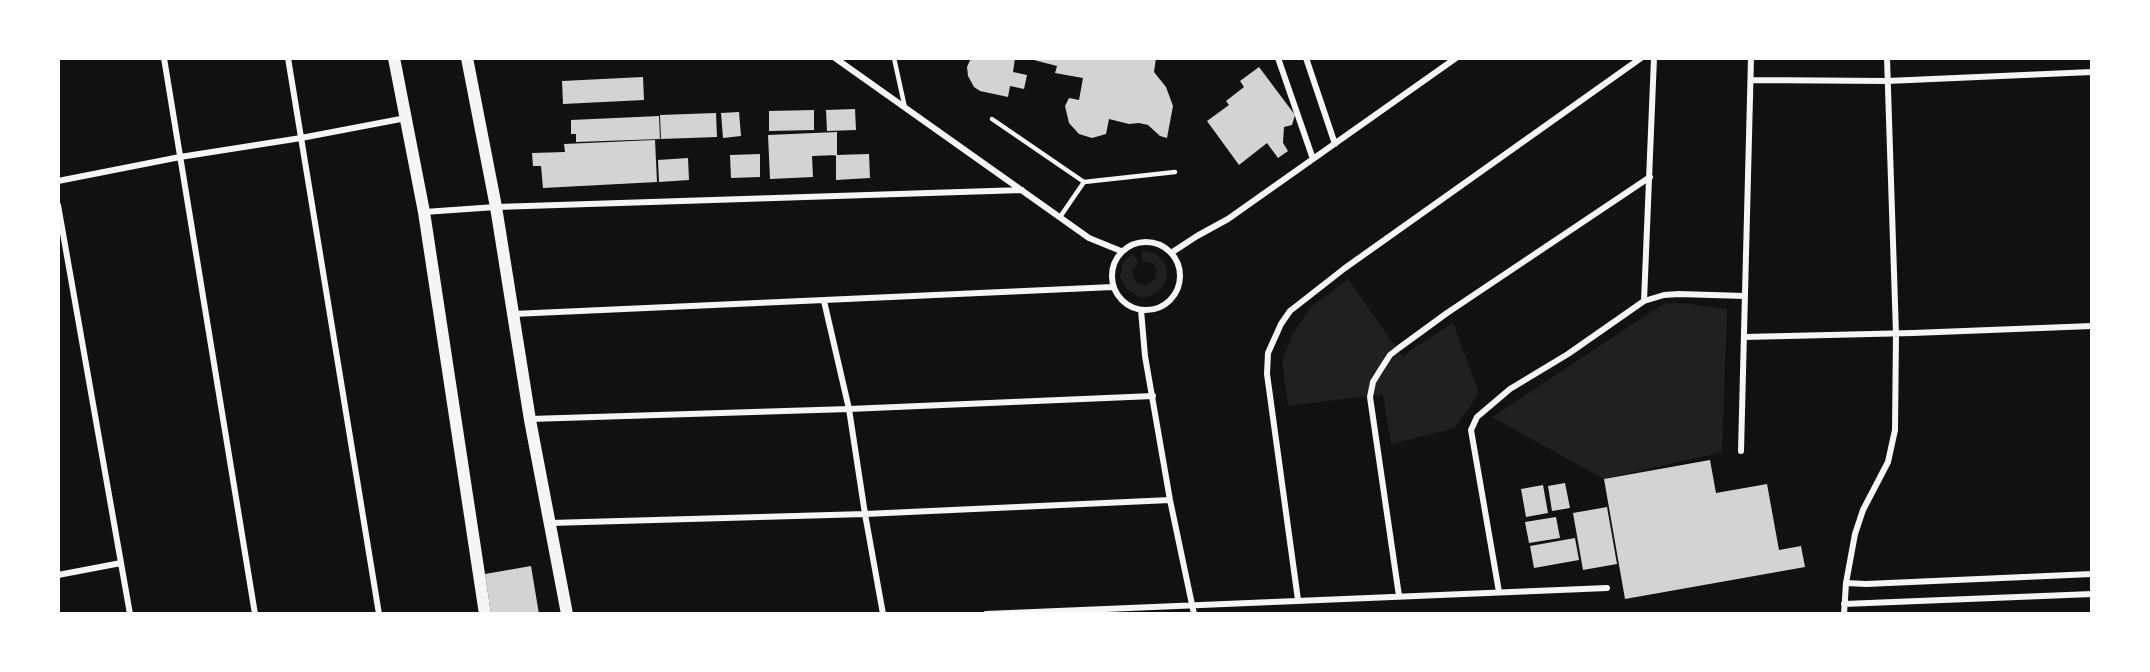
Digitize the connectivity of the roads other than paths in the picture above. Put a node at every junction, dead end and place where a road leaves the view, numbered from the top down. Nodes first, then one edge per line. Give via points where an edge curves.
1 (164, 58) edge
2 (288, 58) edge
3 (394, 58) edge
4 (467, 58) edge
5 (835, 58) edge
6 (894, 58) edge
7 (1278, 58) edge
8 (1306, 58) edge
9 (1456, 58) edge
10 (1641, 58) edge
11 (1654, 58) edge
12 (1751, 58) edge
13 (1887, 58) edge
14 (2091, 72) edge
15 (1750, 80) junction
16 (1887, 81) junction
17 (905, 108) junction
18 (407, 117) junction
19 (992, 119) dead end
20 (301, 138) junction
21 (1335, 144) junction
22 (180, 157) junction
23 (1313, 159) junction
24 (1175, 172) dead end
25 (1650, 177) junction
26 (58, 181) edge
27 (1084, 182) junction
28 (1023, 190) junction
29 (58, 205) edge
30 (496, 207) junction
31 (424, 212) junction
32 (1060, 217) junction
33 (1121, 251) junction
34 (1171, 253) junction
35 (1113, 287) junction
36 (1745, 296) junction
37 (824, 301) junction
38 (1644, 301) junction
39 (1142, 310) junction
40 (513, 314) junction
41 (2091, 326) edge
42 (1896, 334) junction
43 (1744, 337) junction
44 (1153, 396) junction
45 (849, 409) junction
46 (530, 420) junction
47 (1741, 451) dead end
48 (1170, 500) junction
49 (865, 514) junction
50 (550, 523) junction
51 (122, 563) junction
52 (2091, 574) edge
53 (58, 575) edge
54 (1846, 584) junction
55 (1607, 588) dead end
56 (1499, 592) junction
57 (2091, 594) edge
58 (1399, 596) junction
59 (1298, 600) junction
60 (1844, 604) junction
61 (1192, 605) junction
62 (130, 614) edge
63 (255, 614) edge
64 (379, 614) edge
65 (485, 614) edge
66 (567, 614) edge
67 (884, 614) edge
68 (986, 614) edge
69 (1194, 614) edge
70 (1844, 614) edge

1 - 22 street
2 - 20 street
3 - 18 main road
4 - 30 main road
5 - 17 street
6 - 17 lane
7 - 23 street
8 - 21 street
9 - 21 street
10 - 59 street via 1345,268 1290,311 1281,324 1268,353 1267,374
11 - 25 street
12 - 15 street
13 - 16 street
14 - 16 street
15 - 16 street
15 - 36 street
16 - 42 street
17 - 28 street
18 - 20 street
18 - 31 main road
19 - 27 lane
20 - 22 street
20 - 64 street
21 - 23 street
22 - 26 street
22 - 63 street
23 - 34 street via 1228,219
24 - 27 lane
25 - 38 street
25 - 58 street via 1409,340 1390,356 1377,375 1370,397
27 - 32 lane
28 - 30 street
28 - 32 street
29 - 51 street
30 - 31 street
30 - 40 main road
31 - 65 main road
32 - 33 street via 1089,238
33 - 34 street via 1132,244 1150,242
33 - 35 street via 1111,272
34 - 39 street via 1180,271 1178,289 1167,303
35 - 37 street
35 - 39 street via 1125,304
36 - 38 street via 1678,294
36 - 43 street
37 - 40 street
37 - 45 street
38 - 56 street via 1568,354 1510,388 1477,417 1471,430
39 - 44 street
40 - 46 main road
41 - 42 street
42 - 43 street
42 - 54 street via 1895,430 1888,462 1855,534
43 - 47 street
44 - 45 street
44 - 48 street
45 - 46 street
45 - 49 street
46 - 50 main road
48 - 49 street
48 - 61 street
49 - 50 street
49 - 67 street
50 - 66 main road
51 - 53 street
51 - 62 street
52 - 54 street
54 - 60 street
55 - 56 street
56 - 58 street
57 - 60 street
58 - 59 street
59 - 61 street
60 - 70 street
61 - 68 street
61 - 69 street

